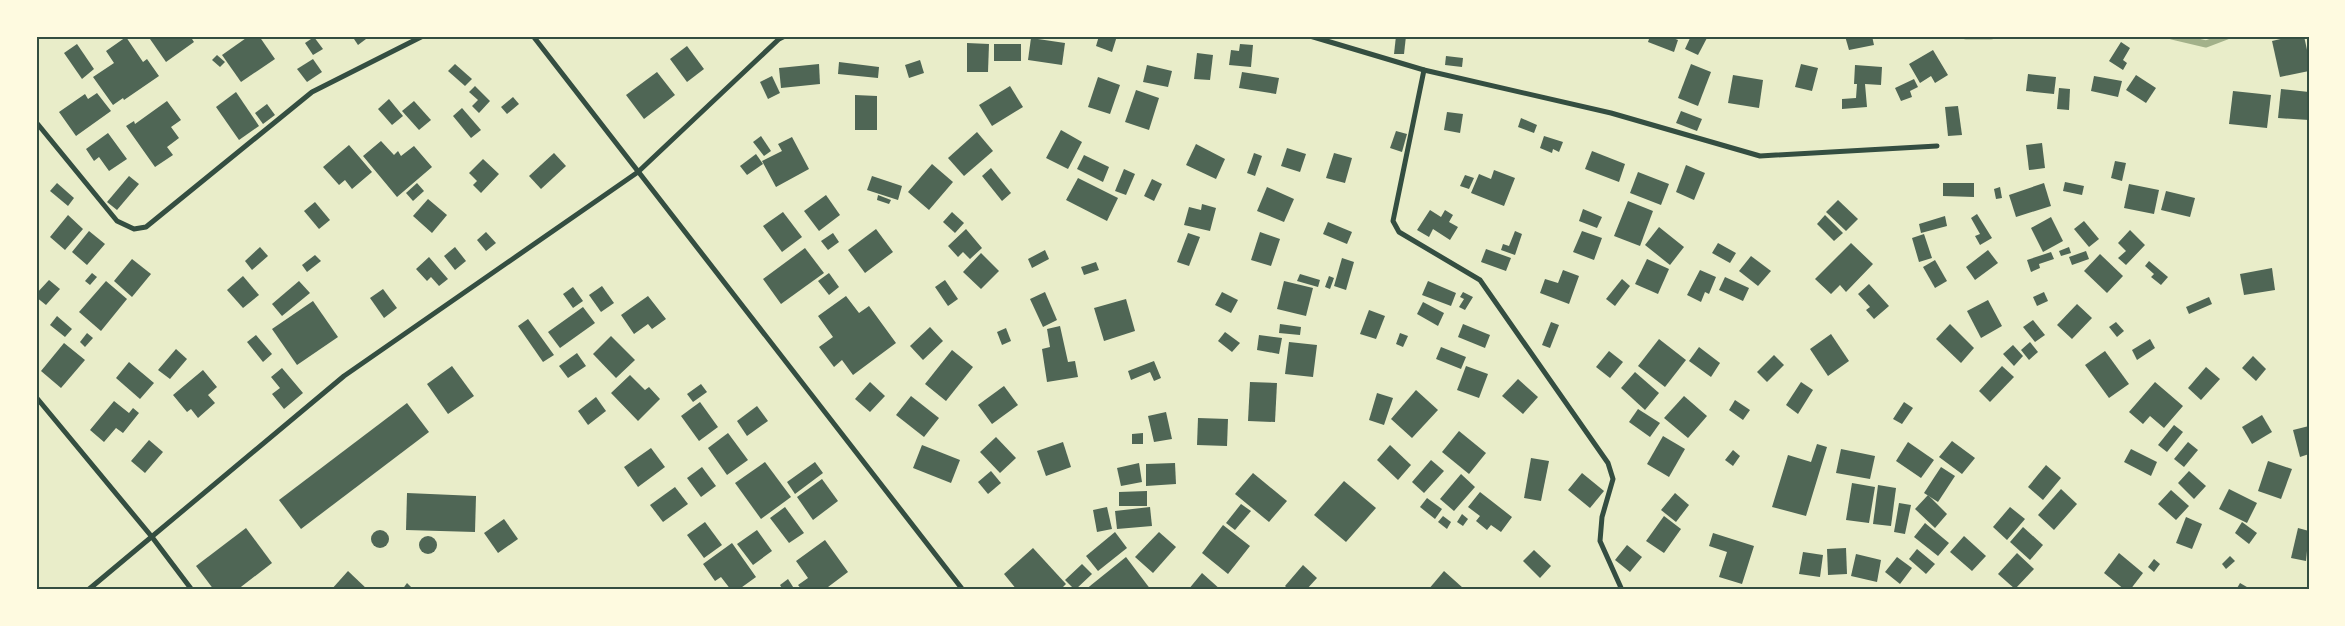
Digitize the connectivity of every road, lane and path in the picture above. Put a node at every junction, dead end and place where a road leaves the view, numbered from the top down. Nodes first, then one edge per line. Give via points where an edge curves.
1 (424, 36) edge
2 (533, 36) edge
3 (785, 36) edge
4 (1310, 36) edge
5 (1424, 70) junction
6 (36, 122) edge
7 (1937, 146) dead end
8 (638, 172) junction
9 (36, 397) edge
10 (152, 537) junction
11 (88, 590) edge
12 (192, 590) edge
13 (963, 590) edge
14 (1622, 590) edge

1 - 6 street via 312,92 146,227 134,229 117,221
2 - 8 street
3 - 8 street
4 - 5 street
5 - 7 street via 1612,113 1760,156
5 - 14 street via 1394,226 1480,280 1608,463 1613,479 1602,517 1600,541
8 - 10 street via 350,372
8 - 13 street
9 - 10 street
10 - 11 street
10 - 12 street

